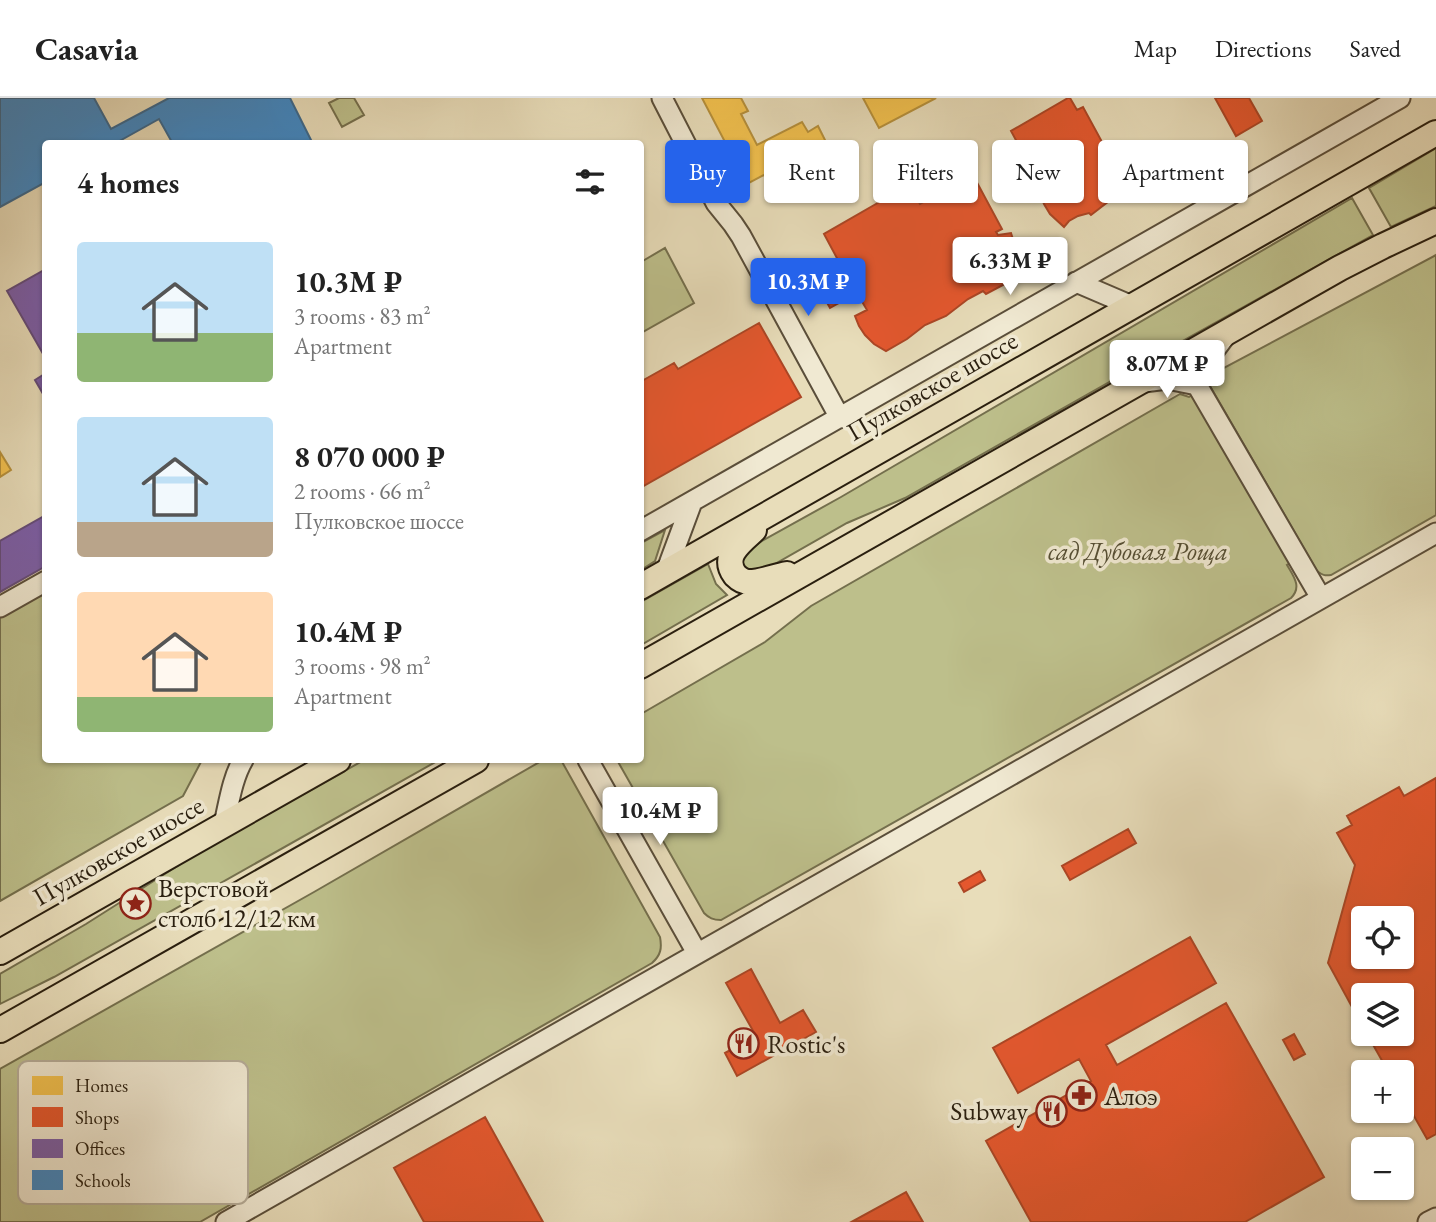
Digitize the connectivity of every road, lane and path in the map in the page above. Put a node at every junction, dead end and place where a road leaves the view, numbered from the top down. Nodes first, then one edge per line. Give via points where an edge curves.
1 (662, 98) edge
2 (1400, 98) edge
3 (1436, 133) edge
4 (1436, 221) edge
5 (1076, 282) junction
6 (1132, 306) junction
7 (1228, 331) junction
8 (1138, 383) junction
9 (1197, 385) junction
10 (840, 418) junction
11 (692, 502) junction
12 (768, 514) junction
13 (644, 529) edge
14 (1436, 533) edge
15 (811, 569) junction
16 (666, 572) junction
17 (42, 583) edge
18 (644, 585) edge
19 (1321, 598) junction
20 (0, 607) edge
21 (644, 664) edge
22 (241, 763) edge
23 (333, 763) edge
24 (471, 763) edge
25 (590, 763) edge
26 (224, 824) junction
27 (0, 952) edge
28 (697, 953) junction
29 (0, 1030) edge
30 (1436, 1218) edge
31 (226, 1222) edge
32 (1428, 1222) edge

1 - 10 street via 716,203 741,236
2 - 5 street
3 - 6 main road, Пулковское шоссе
4 - 7 main road
5 - 6 street
5 - 10 street
6 - 12 main road, Пулковское шоссе
7 - 8 main road
7 - 9 street
8 - 9 street via 1167,379
8 - 15 main road
9 - 19 street
10 - 11 street
11 - 13 street
11 - 16 street
12 - 15 main road via 732,552 730,564 736,576 749,582
12 - 16 main road, Пулковское шоссе
14 - 19 street
15 - 21 main road
16 - 18 main road, Пулковское шоссе
17 - 20 street
19 - 28 street
22 - 26 street
23 - 26 main road, Пулковское шоссе
24 - 29 main road
25 - 28 street
26 - 27 main road, Пулковское шоссе
28 - 31 street
30 - 32 street

